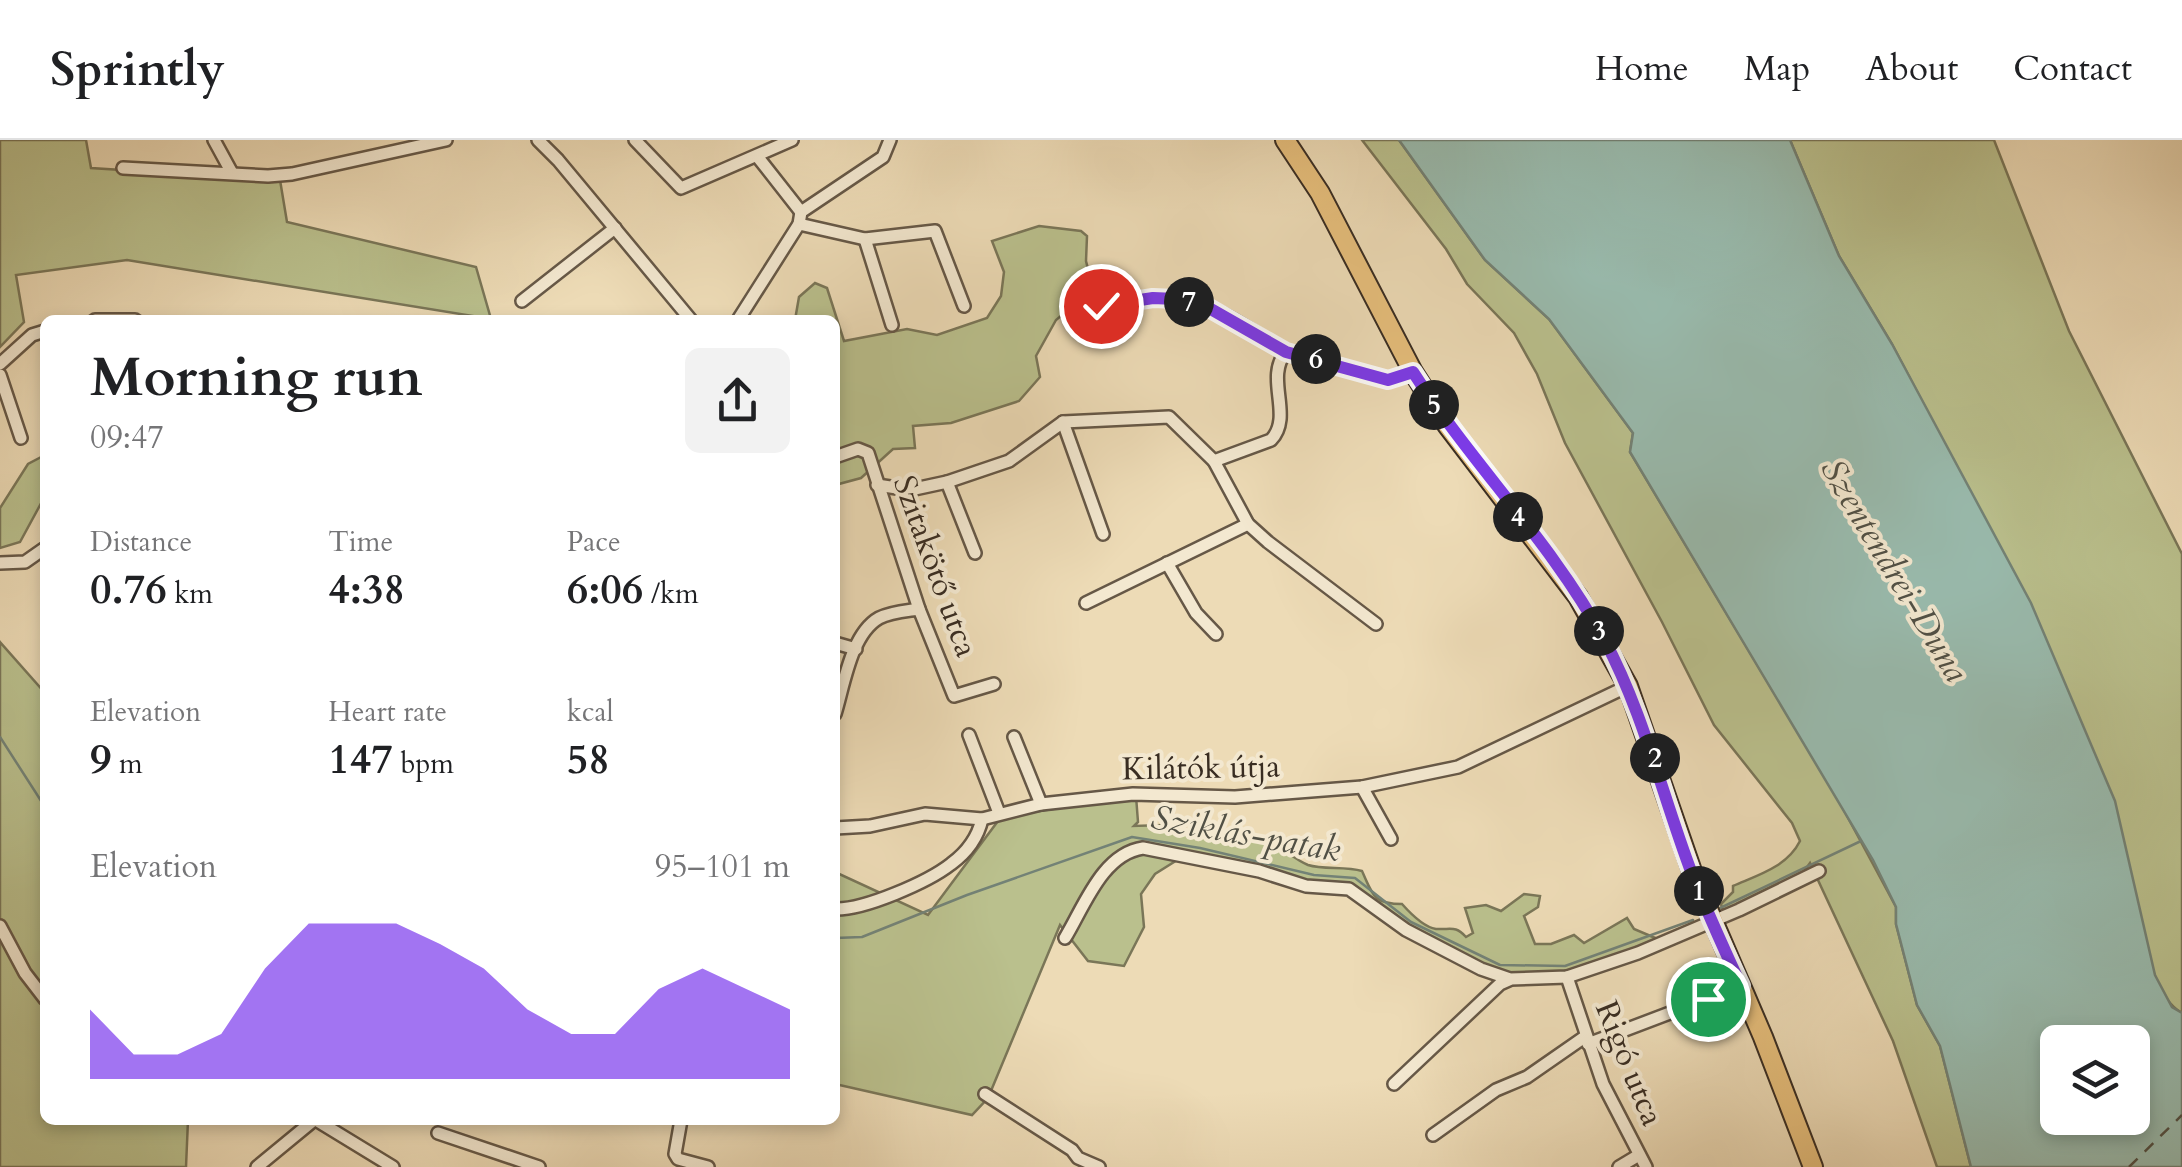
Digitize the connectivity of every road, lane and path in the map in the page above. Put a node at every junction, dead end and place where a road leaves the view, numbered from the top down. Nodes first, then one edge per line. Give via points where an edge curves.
1 (214, 140) edge
2 (446, 140) edge
3 (539, 140) edge
4 (635, 140) edge
5 (792, 140) edge
6 (890, 140) edge
7 (1285, 140) edge
8 (757, 156) junction
9 (123, 168) dead end
10 (232, 173) junction
11 (800, 218) junction
12 (615, 228) junction
13 (865, 239) junction
14 (522, 301) dead end
15 (964, 306) dead end
16 (1101, 306) dead end
17 (687, 315) edge
18 (741, 315) edge
19 (892, 325) dead end
20 (40, 333) edge
21 (1286, 352) junction
22 (0, 364) edge
23 (1413, 372) junction
24 (0, 375) edge
25 (1064, 422) junction
26 (21, 438) dead end
27 (840, 455) edge
28 (1214, 461) junction
29 (947, 482) junction
30 (877, 485) junction
31 (1248, 524) junction
32 (1103, 534) dead end
33 (40, 552) edge
34 (975, 553) dead end
35 (0, 563) edge
36 (1167, 563) junction
37 (1086, 603) dead end
38 (919, 609) junction
39 (1376, 624) dead end
40 (1216, 634) dead end
41 (840, 644) edge
42 (856, 649) junction
43 (994, 684) dead end
44 (1628, 686) junction
45 (840, 699) edge
46 (969, 735) dead end
47 (1014, 737) dead end
48 (1362, 787) junction
49 (1041, 804) junction
50 (999, 813) junction
51 (982, 819) junction
52 (840, 828) edge
53 (1391, 839) dead end
54 (1819, 871) dead end
55 (840, 908) edge
56 (1712, 922) junction
57 (0, 926) edge
58 (1065, 938) dead end
59 (1568, 978) junction
60 (1510, 979) junction
61 (1741, 986) junction
62 (40, 993) edge
63 (1587, 1040) junction
64 (1394, 1084) dead end
65 (985, 1094) dead end
66 (309, 1125) edge
67 (323, 1125) edge
68 (681, 1125) edge
69 (438, 1132) dead end
70 (1433, 1135) dead end
71 (1058, 1152) dead end
72 (1639, 1154) junction
73 (1078, 1158) junction
74 (257, 1167) edge
75 (393, 1167) edge
76 (539, 1167) edge
77 (708, 1167) edge
78 (1099, 1167) edge
79 (1619, 1167) edge
80 (1646, 1167) edge
81 (1813, 1167) edge

1 - 10 street
2 - 10 street via 292,174
3 - 12 street
4 - 8 street via 681,188
5 - 8 street
6 - 11 street via 883,157
7 - 23 main road via 1320,193
8 - 11 street
9 - 10 street
11 - 13 street
11 - 18 street
12 - 14 street
12 - 17 street
13 - 15 street via 935,231
13 - 19 street
16 - 21 street via 1176,299 1209,308
20 - 22 street
21 - 23 street via 1388,380
21 - 28 street via 1275,374 1278,433
23 - 44 main road via 1578,597
24 - 26 street
25 - 28 street via 1169,416
25 - 29 street via 1009,461
25 - 32 street
27 - 30 street, Szitakötő utca via 868,453
28 - 31 street
29 - 30 street via 910,490
29 - 34 street
30 - 38 street, Szitakötő utca
31 - 36 street
31 - 39 street
33 - 35 street via 25,562
36 - 37 street
36 - 40 street
38 - 42 street via 876,620
38 - 43 street, Szitakötő utca via 954,696
41 - 42 street
42 - 45 street
44 - 48 street, Kilátók útja via 1458,767
44 - 56 main road
46 - 50 street
47 - 49 street
48 - 49 street, Kilátók útja via 1235,797 1133,794
48 - 53 street
49 - 50 street, Kilátók útja
50 - 51 street, Kilátók útja
51 - 52 street via 924,814
51 - 55 street via 978,834 936,874
54 - 56 street
56 - 59 street
56 - 61 main road
57 - 62 street
58 - 60 street via 1114,860 1142,848 1306,886 1349,889 1406,930
59 - 60 street
59 - 63 street, Rigó utca
60 - 64 street
61 - 63 street
61 - 81 main road
63 - 70 street via 1496,1090
63 - 72 street, Rigó utca
65 - 73 street
66 - 74 street
67 - 75 street
68 - 77 street via 674,1154
69 - 76 street
71 - 73 street
72 - 79 street
72 - 80 street, Rigó utca
73 - 78 street

